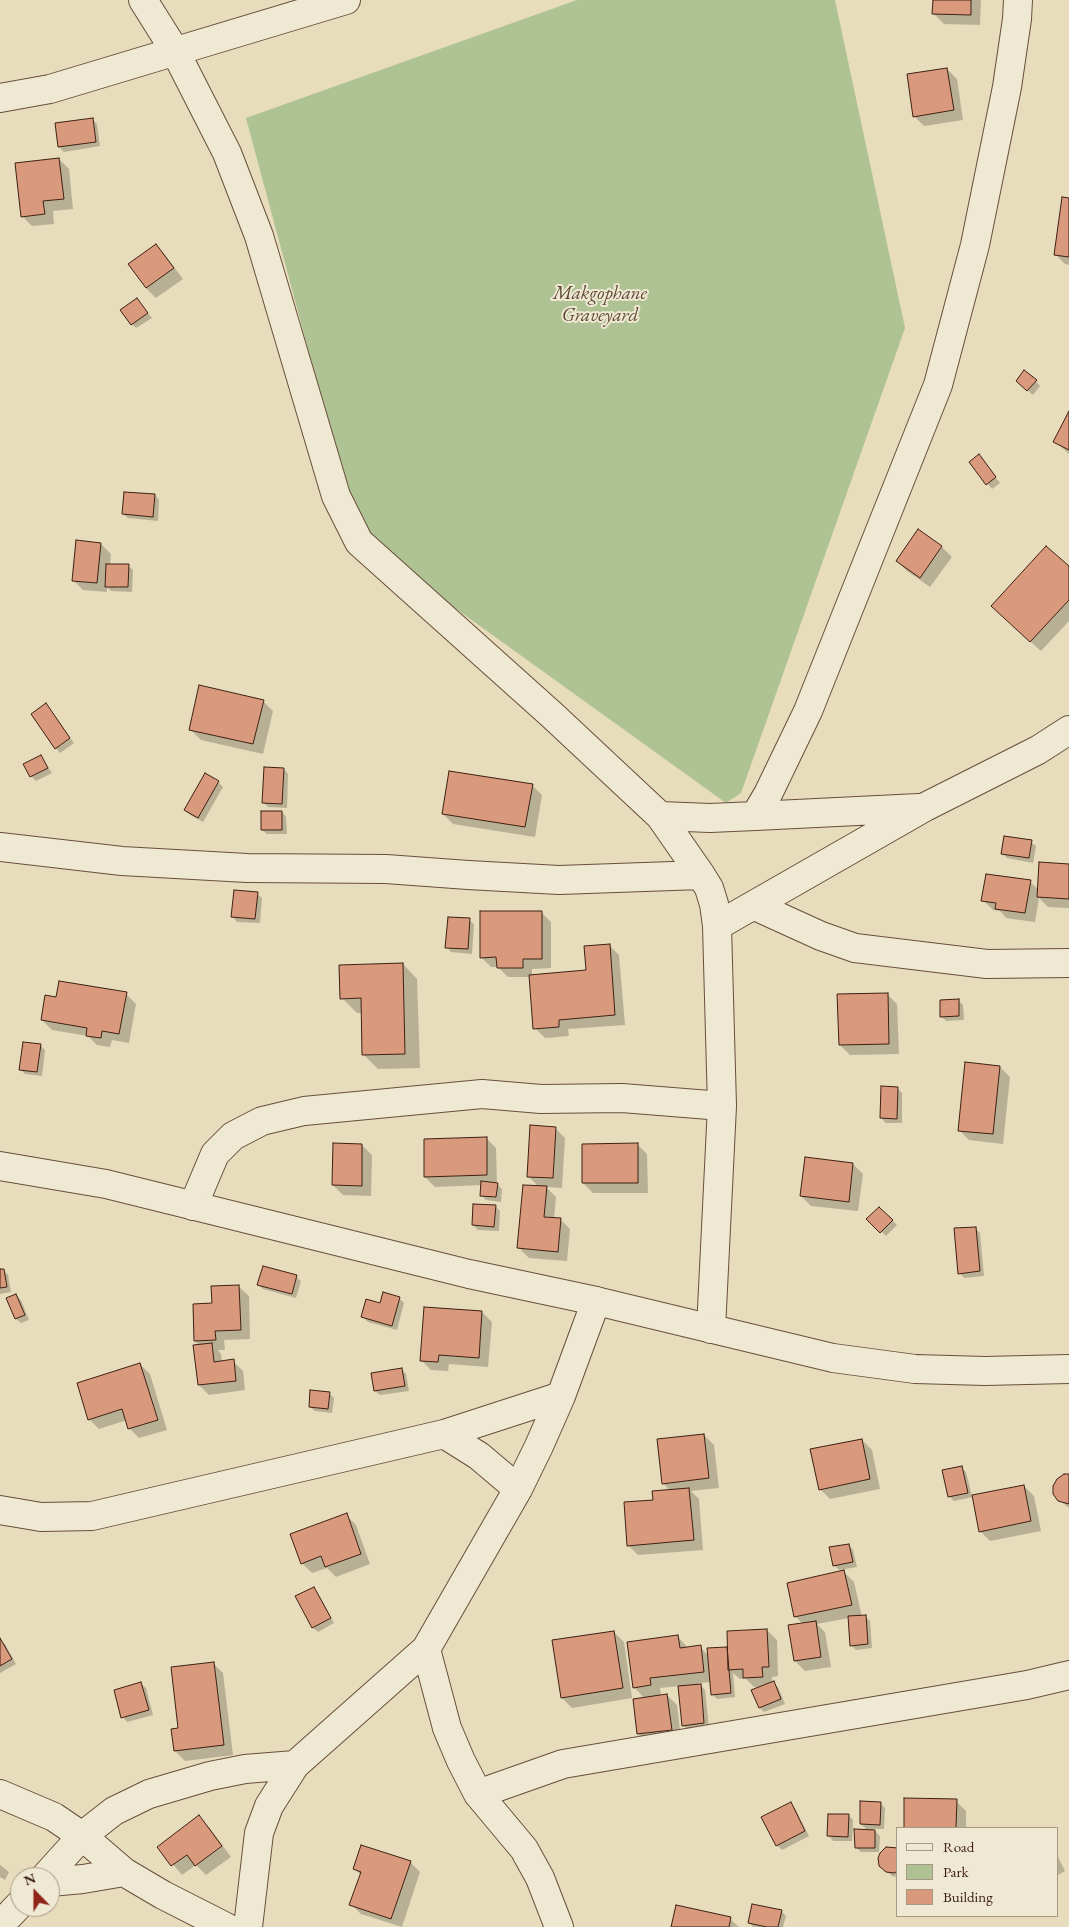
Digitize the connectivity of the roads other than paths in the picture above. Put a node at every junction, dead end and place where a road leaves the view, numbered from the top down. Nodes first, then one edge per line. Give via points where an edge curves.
1 (143, 0) edge
2 (346, 0) edge
3 (1018, 0) edge
4 (175, 51) junction
5 (0, 98) edge
6 (1069, 730) edge
7 (925, 807) junction
8 (660, 816) junction
9 (755, 816) junction
10 (0, 847) edge
11 (701, 874) junction
12 (755, 906) junction
13 (717, 926) junction
14 (1069, 963) edge
15 (722, 1106) junction
16 (0, 1166) edge
17 (193, 1206) junction
18 (596, 1300) junction
19 (711, 1329) junction
20 (1069, 1369) edge
21 (561, 1396) junction
22 (444, 1434) junction
23 (518, 1489) junction
24 (0, 1510) edge
25 (426, 1649) junction
26 (1069, 1675) edge
27 (295, 1765) junction
28 (0, 1794) edge
29 (478, 1794) junction
30 (82, 1836) junction
31 (54, 1867) edge
32 (124, 1872) junction
33 (60, 1881) edge
34 (10, 1914) edge
35 (0, 1925) edge
36 (226, 1927) edge
37 (248, 1927) edge
38 (559, 1927) edge

1 - 4 street
2 - 4 street
3 - 9 street via 1007,87 978,227 938,385 808,711
4 - 5 street via 50,89
4 - 8 street via 227,153 259,236 336,496 359,542
6 - 7 street via 1038,750
7 - 9 street
7 - 12 street
8 - 9 street
8 - 11 street
10 - 11 street via 122,861 247,868 386,869 559,880
11 - 13 street via 714,904
12 - 13 street
12 - 14 street via 855,948 987,964
13 - 15 street
15 - 17 street via 622,1098 541,1099 482,1094 304,1111 262,1121 233,1136 215,1154
15 - 19 street
16 - 17 street via 106,1184
17 - 18 street via 470,1274
18 - 19 street
18 - 21 street
19 - 20 street via 833,1358 915,1369
21 - 22 street
21 - 23 street
22 - 23 street via 479,1456
22 - 24 street via 92,1516 41,1517
23 - 25 street
25 - 27 street
25 - 29 street via 447,1728
26 - 29 street via 1027,1685 563,1764
27 - 30 street via 245,1769 149,1794 114,1811
27 - 37 street via 269,1806 259,1833
28 - 30 street via 54,1817
29 - 38 street via 524,1849 540,1878
30 - 31 street
30 - 32 street
32 - 33 street
32 - 36 street
34 - 35 street

